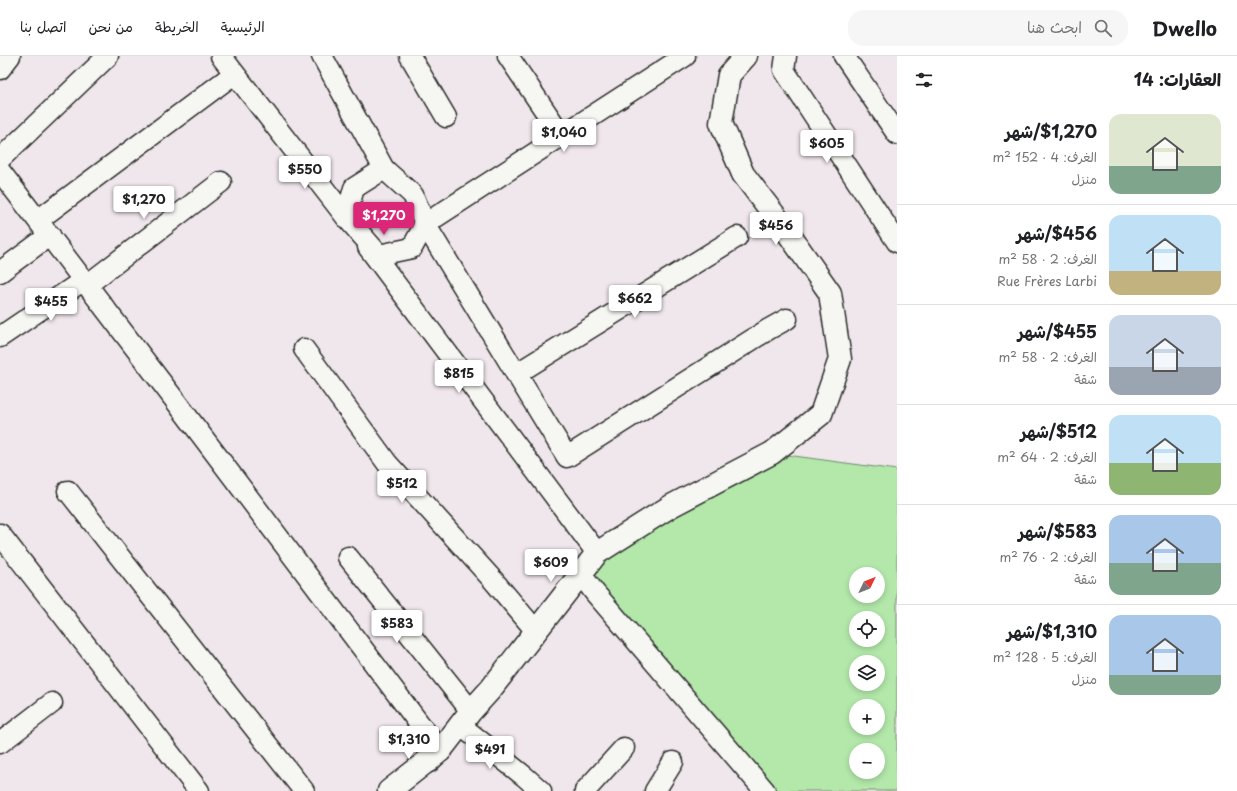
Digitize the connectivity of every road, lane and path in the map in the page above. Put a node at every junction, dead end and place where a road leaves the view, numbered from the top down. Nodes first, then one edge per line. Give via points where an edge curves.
1 (10, 56) edge
2 (108, 56) edge
3 (221, 56) edge
4 (322, 56) edge
5 (410, 56) edge
6 (508, 56) edge
7 (685, 56) edge
8 (746, 56) edge
9 (786, 56) edge
10 (844, 56) edge
11 (0, 68) edge
12 (234, 74) junction
13 (446, 117) dead end
14 (897, 134) edge
15 (562, 136) junction
16 (0, 159) edge
17 (384, 169) junction
18 (0, 171) edge
19 (221, 182) dead end
20 (346, 217) junction
21 (425, 224) junction
22 (44, 228) junction
23 (737, 237) dead end
24 (897, 242) edge
25 (0, 272) edge
26 (85, 282) junction
27 (787, 319) dead end
28 (0, 337) edge
29 (304, 349) dead end
30 (516, 374) junction
31 (68, 491) dead end
32 (0, 534) edge
33 (597, 552) junction
34 (348, 557) dead end
35 (580, 573) junction
36 (536, 631) junction
37 (52, 703) dead end
38 (465, 718) junction
39 (0, 743) edge
40 (624, 748) dead end
41 (440, 751) junction
42 (673, 762) dead end
43 (199, 791) edge
44 (304, 791) edge
45 (388, 791) edge
46 (402, 791) edge
47 (541, 791) edge
48 (585, 791) edge
49 (655, 791) edge
50 (766, 791) edge

1 - 11 street
2 - 16 street
3 - 12 street
4 - 17 street
5 - 13 street
6 - 15 street
7 - 15 street
8 - 33 main road via 729,75 721,123 743,174 830,293 840,359 821,414 772,453 671,506
9 - 24 street via 784,70
10 - 14 street
12 - 20 street
12 - 22 street
15 - 21 street
17 - 20 street via 354,188
17 - 21 street via 413,195
18 - 22 street
19 - 26 street
20 - 21 street via 379,255 412,248
20 - 33 street
21 - 30 street
22 - 25 street
22 - 26 street
23 - 30 street
26 - 28 street
26 - 41 street
27 - 30 street via 567,457
29 - 36 street via 387,463
31 - 44 street
32 - 43 street
33 - 35 main road
34 - 38 street
35 - 36 main road
35 - 50 street
36 - 38 main road
37 - 39 street
38 - 41 main road
38 - 47 street
40 - 48 street
41 - 45 main road
41 - 46 street
42 - 49 street

